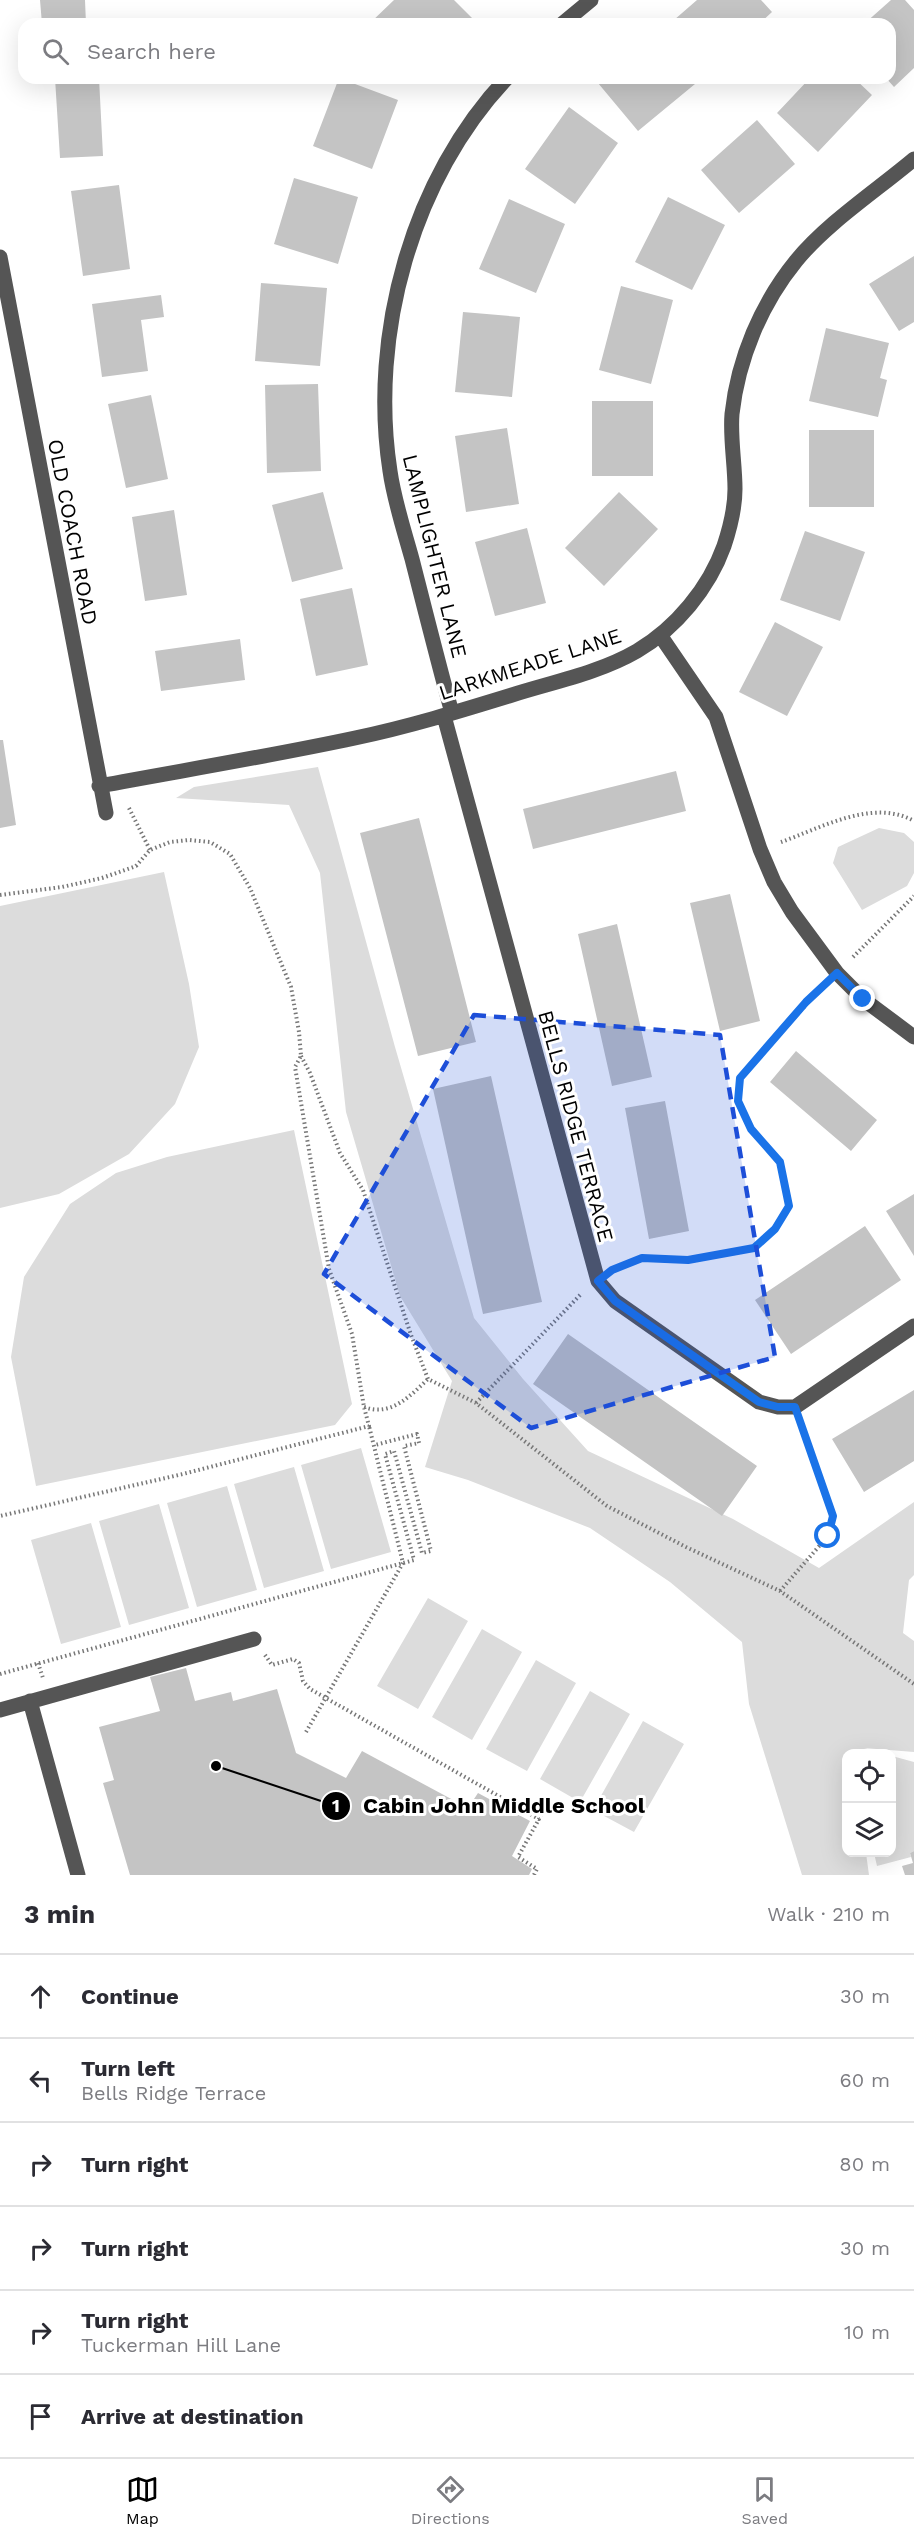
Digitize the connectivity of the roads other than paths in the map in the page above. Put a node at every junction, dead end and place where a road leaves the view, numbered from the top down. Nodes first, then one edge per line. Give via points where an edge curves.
1 (591, 0) edge
2 (569, 18) edge
3 (502, 84) edge
4 (914, 159) edge
5 (0, 257) edge
6 (660, 635) junction
7 (448, 714) junction
8 (99, 786) junction
9 (106, 813) dead end
10 (914, 1037) edge
11 (914, 1326) edge
12 (254, 1640) road end
13 (30, 1701) junction
14 (0, 1710) edge
15 (78, 1875) edge

1 - 2 street
3 - 7 street, LAMPLIGHTER LANE via 472,121 427,202 396,292 384,383 390,472
4 - 6 street, LARKMEADE LANE via 827,231 797,260 775,290 744,356 735,389 735,492 724,545 690,605
5 - 8 street, OLD COACH ROAD
6 - 7 street, LARKMEADE LANE via 604,666
6 - 10 street via 716,717 760,849 792,912 837,973 863,999
7 - 8 street, LARKMEADE LANE via 357,738
7 - 11 street, BELLS RIDGE TERRACE via 598,1281 615,1301 759,1402 778,1407 795,1407
8 - 9 street, OLD COACH ROAD
12 - 13 street
13 - 14 street
13 - 15 street

